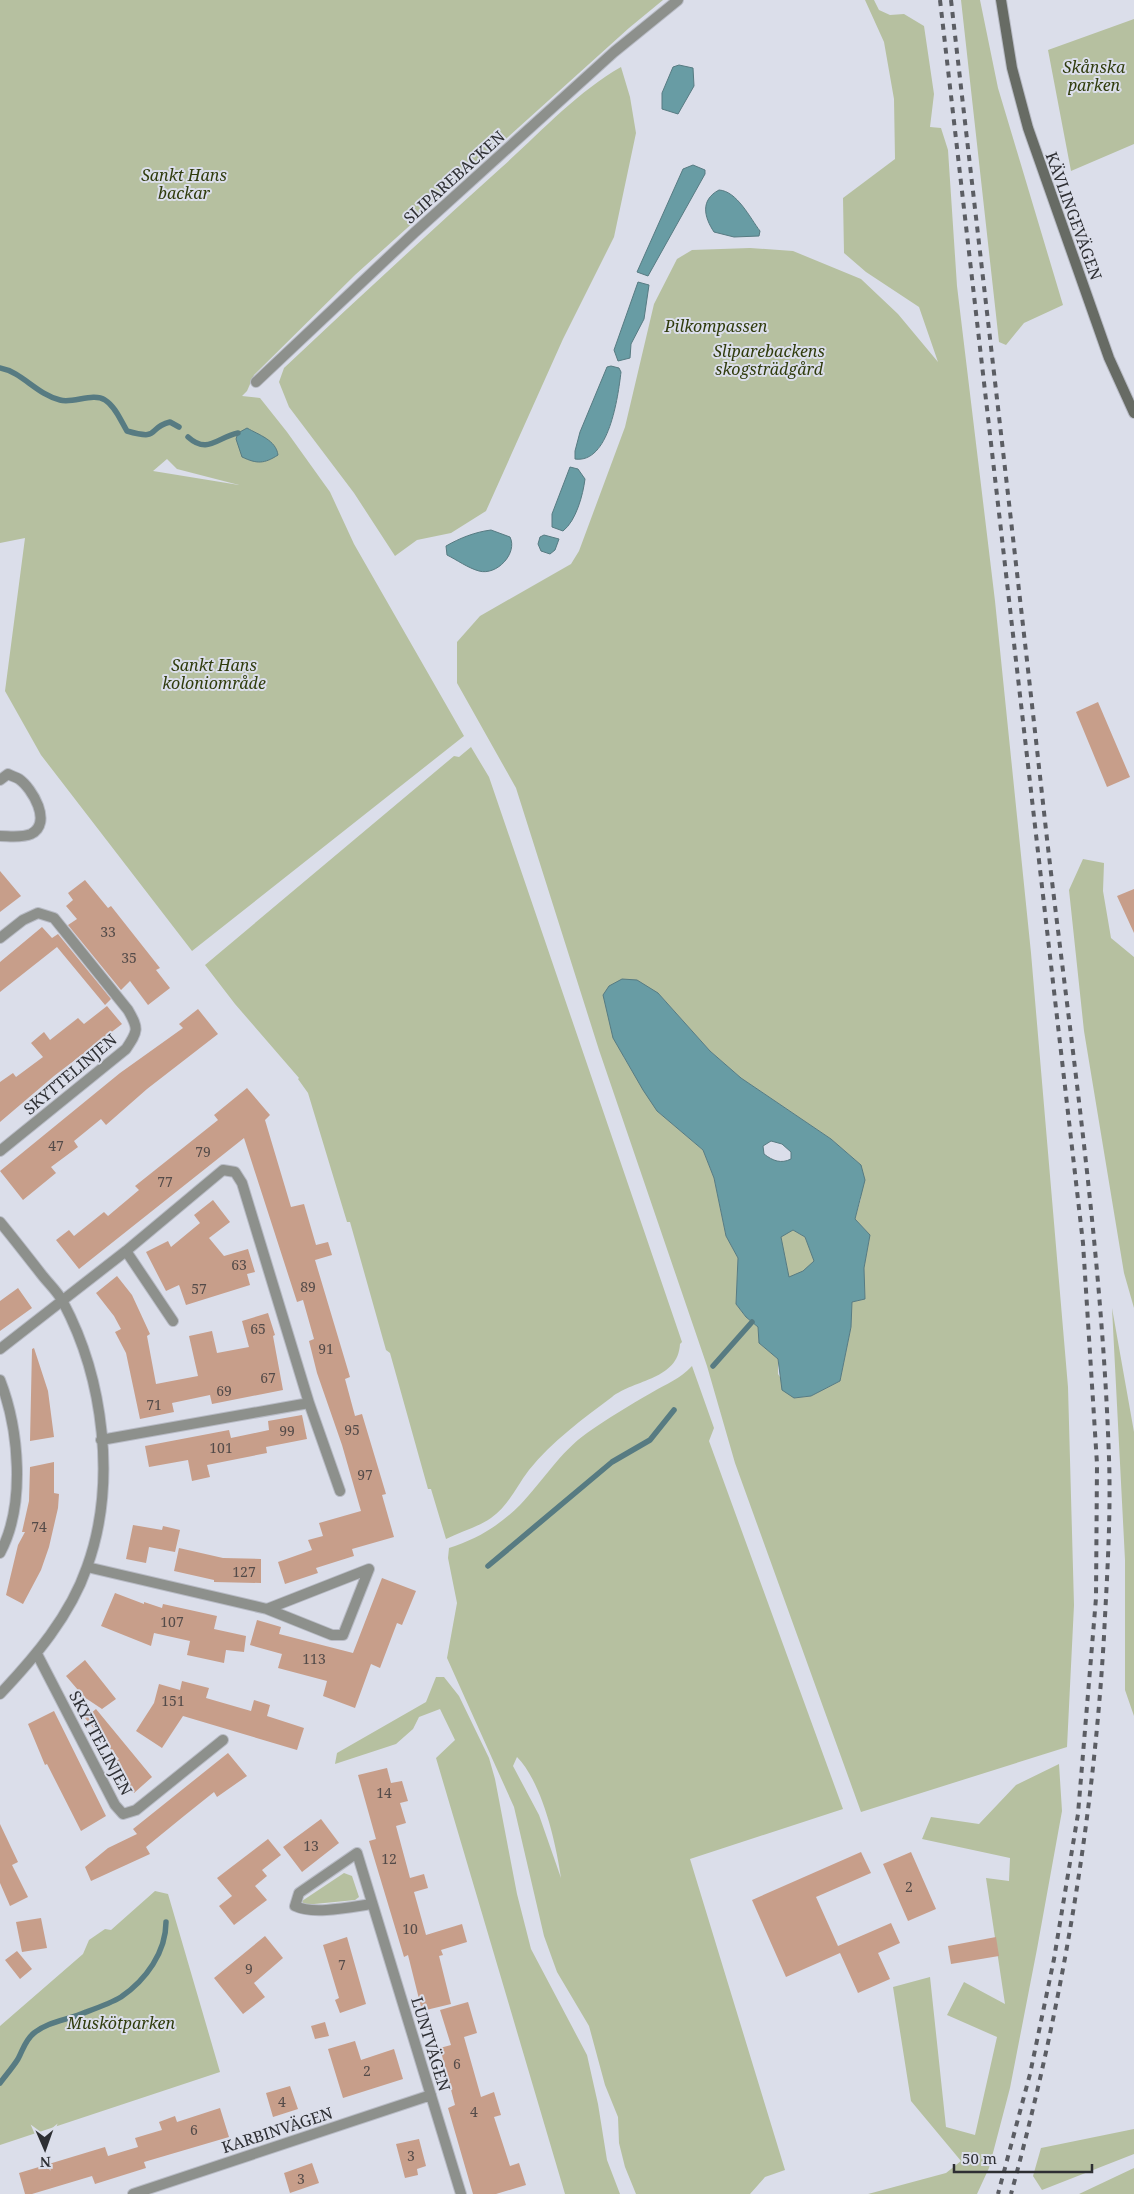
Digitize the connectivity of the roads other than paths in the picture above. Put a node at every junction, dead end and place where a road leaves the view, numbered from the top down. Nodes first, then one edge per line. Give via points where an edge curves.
1 (678, 0) edge
2 (1001, 0) edge
3 (1006, 0) edge
4 (1005, 22) junction
5 (256, 382) dead end
6 (1134, 414) edge
7 (0, 780) edge
8 (0, 836) edge
9 (0, 938) edge
10 (0, 1151) edge
11 (0, 1222) edge
12 (126, 1251) junction
13 (62, 1301) junction
14 (172, 1320) dead end
15 (0, 1349) edge
16 (0, 1380) edge
17 (309, 1403) junction
18 (101, 1440) junction
19 (340, 1491) dead end
20 (0, 1553) edge
21 (87, 1567) junction
22 (268, 1609) junction
23 (37, 1654) junction
24 (0, 1694) edge
25 (223, 1740) dead end
26 (372, 1904) junction
27 (431, 2095) junction
28 (133, 2194) edge
29 (461, 2194) edge

1 - 5 street, SLIPAREBACKEN via 607,58
2 - 4 main road, KÄVLINGEVÄGEN
3 - 4 main road, KÄVLINGEVÄGEN
4 - 6 main road, KÄVLINGEVÄGEN via 1012,68 1040,165 1109,358
7 - 8 street via 8,774 20,779 42,818 39,827 31,834
9 - 10 street, SKYTTELINJEN via 38,913 54,918 128,1010 136,1024 136,1033 126,1049
11 - 13 street
12 - 13 street
12 - 14 street
12 - 17 street via 223,1170 235,1172 242,1183
13 - 15 street
13 - 18 street via 82,1346 95,1390
16 - 20 street via 16,1435 17,1483
17 - 18 street
17 - 19 street
18 - 21 street via 103,1481 97,1527
21 - 22 street
21 - 23 street via 65,1613
22 - 22 street via 332,1635 343,1635 369,1569
23 - 24 street
23 - 25 street, SKYTTELINJEN via 115,1805 123,1814 136,1810
26 - 26 street, LUNTVÄGEN via 357,1853 299,1893 295,1906 302,1910 315,1910
26 - 27 street, LUNTVÄGEN
27 - 28 street, KARBINVÄGEN
27 - 29 street, LUNTVÄGEN

